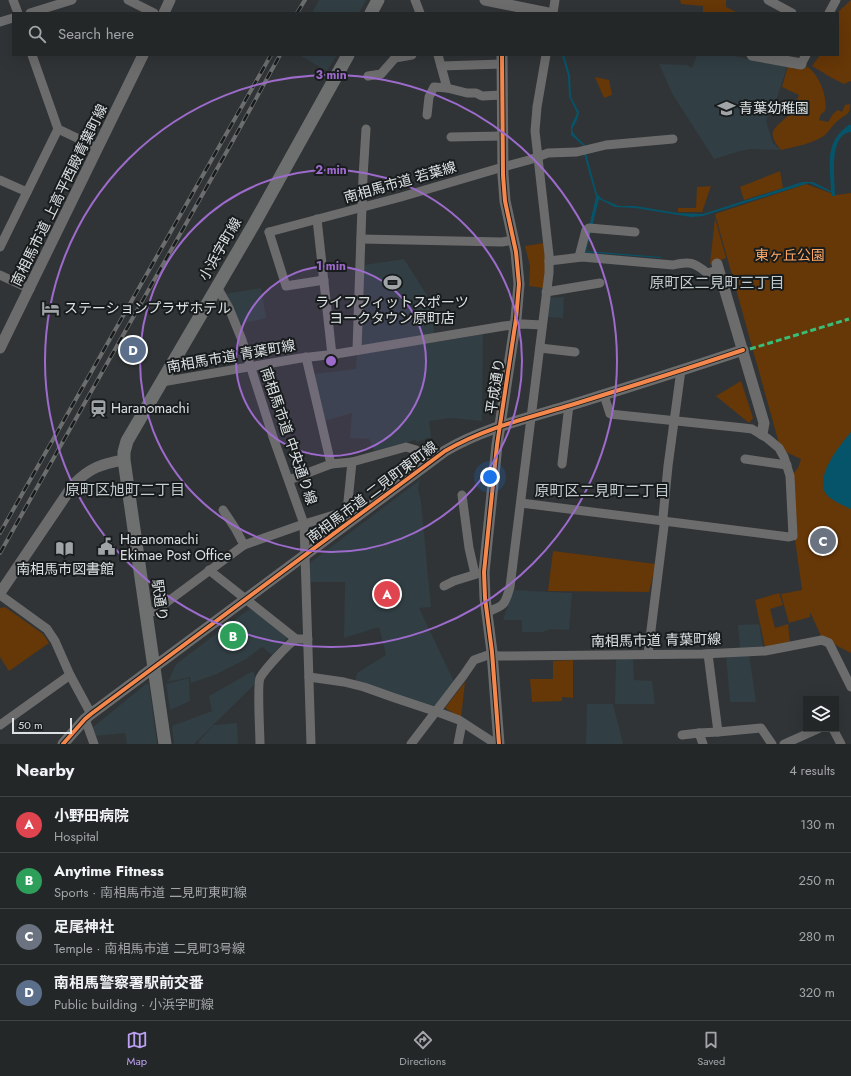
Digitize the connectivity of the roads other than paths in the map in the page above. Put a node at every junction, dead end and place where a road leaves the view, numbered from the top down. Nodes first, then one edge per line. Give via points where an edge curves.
1 (14, 0) edge
2 (72, 0) edge
3 (128, 0) edge
4 (170, 0) edge
5 (378, 0) edge
6 (415, 0) edge
7 (485, 0) edge
8 (555, 0) edge
9 (768, 0) edge
10 (836, 0) edge
11 (502, 6) edge
12 (18, 12) edge
13 (33, 12) edge
14 (152, 12) edge
15 (164, 12) edge
16 (372, 12) edge
17 (420, 12) edge
18 (541, 12) edge
19 (553, 12) edge
20 (790, 12) edge
21 (830, 12) edge
22 (12, 18) edge
23 (0, 22) edge
24 (32, 56) edge
25 (143, 56) edge
26 (347, 56) edge
27 (406, 56) edge
28 (438, 56) edge
29 (546, 56) edge
30 (762, 56) edge
31 (502, 60) edge
32 (803, 60) edge
33 (441, 66) junction
34 (368, 76) dead end
35 (447, 88) junction
36 (502, 95) junction
37 (427, 115) dead end
38 (366, 129) dead end
39 (58, 130) junction
40 (502, 136) junction
41 (451, 137) dead end
42 (673, 139) dead end
43 (98, 148) junction
44 (538, 157) junction
45 (503, 166) junction
46 (0, 180) edge
47 (27, 192) junction
48 (362, 207) junction
49 (317, 219) junction
50 (254, 224) junction
51 (269, 232) junction
52 (635, 232) dead end
53 (361, 239) junction
54 (514, 240) junction
55 (0, 247) edge
56 (579, 257) junction
57 (549, 261) junction
58 (718, 267) joint
59 (0, 275) edge
60 (324, 280) junction
61 (600, 283) dead end
62 (217, 287) junction
63 (30, 289) junction
64 (546, 292) junction
65 (515, 325) junction
66 (542, 325) junction
67 (0, 346) edge
68 (540, 348) junction
69 (357, 350) junction
70 (743, 350) junction
71 (575, 352) dead end
72 (332, 355) junction
73 (306, 357) junction
74 (251, 367) junction
75 (680, 370) junction
76 (162, 382) junction
77 (604, 394) junction
78 (569, 405) junction
79 (531, 417) junction
80 (675, 420) junction
81 (500, 426) junction
82 (762, 434) junction
83 (745, 459) dead end
84 (124, 460) junction
85 (352, 462) junction
86 (331, 464) junction
87 (427, 464) junction
88 (562, 464) dead end
89 (787, 465) junction
90 (289, 480) junction
91 (462, 495) dead end
92 (520, 503) junction
93 (223, 510) dead end
94 (349, 515) junction
95 (664, 522) junction
96 (304, 524) junction
97 (244, 545) junction
98 (305, 555) junction
99 (209, 570) junction
100 (480, 573) junction
101 (444, 586) dead end
102 (0, 594) edge
103 (245, 599) junction
104 (487, 612) junction
105 (146, 613) junction
106 (296, 639) junction
107 (308, 639) junction
108 (648, 654) junction
109 (708, 654) junction
110 (492, 655) junction
111 (154, 668) junction
112 (70, 675) junction
113 (309, 677) junction
114 (851, 687) edge
115 (436, 712) junction
116 (88, 716) junction
117 (462, 723) junction
118 (0, 725) edge
119 (718, 732) junction
120 (812, 732) edge
121 (835, 732) edge
122 (699, 733) junction
123 (682, 735) dead end
124 (789, 743) edge
125 (63, 744) edge
126 (94, 744) edge
127 (165, 744) edge
128 (260, 744) edge
129 (311, 744) edge
130 (410, 744) edge
131 (458, 744) edge
132 (497, 744) edge
133 (703, 744) edge
134 (772, 744) edge
135 (841, 744) edge

1 - 12 street
2 - 13 street
3 - 14 street
4 - 15 street
5 - 16 main road
6 - 17 street
7 - 11 street
8 - 19 street
9 - 20 street
10 - 21 street
11 - 18 street
22 - 23 street
24 - 39 street
25 - 43 street, 南相馬市道 上高平西殿青葉町線
26 - 50 main road, 小浜字町線
27 - 34 street via 395,58 381,74
28 - 33 street
29 - 44 street via 535,125
30 - 32 street
31 - 33 street
31 - 36 street, 平成通り
33 - 35 street
35 - 36 street via 482,96
35 - 37 street via 434,87 429,98
36 - 40 street, 平成通り
38 - 48 street
39 - 43 street
39 - 47 street
40 - 41 street
40 - 45 street, 平成通り
42 - 44 street, 南相馬市道 若葉線 via 606,145 577,152 553,152
43 - 63 street, 南相馬市道 上高平西殿青葉町線
44 - 45 street, 南相馬市道 若葉線
44 - 57 street
45 - 48 street, 南相馬市道 若葉線
45 - 54 street, 平成通り via 505,201
46 - 47 street
47 - 55 street
48 - 49 street, 南相馬市道 若葉線
48 - 53 street
49 - 51 street, 南相馬市道 若葉線
49 - 60 street
50 - 51 street
50 - 62 main road, 小浜字町線
51 - 60 street via 286,286
52 - 56 street via 590,228 586,230
53 - 54 street via 502,242
53 - 69 street
54 - 65 street, 平成通り via 519,284
56 - 57 street
56 - 58 street via 673,265 694,263 707,273
57 - 64 street
58 - 70 street
59 - 63 street
60 - 72 street
61 - 64 street
62 - 74 street, 南相馬市道 中央通り線 via 235,324
62 - 76 main road, 小浜字町線
63 - 67 street, 南相馬市道 上高平西殿青葉町線
64 - 66 street
65 - 66 street, 南相馬市道 青葉町線
65 - 69 street, 南相馬市道 青葉町線
65 - 81 street, 平成通り
66 - 68 street
68 - 71 street
68 - 79 street
69 - 72 street, 南相馬市道 青葉町線
70 - 75 street, 南相馬市道 二見町東町線
70 - 82 street via 764,423
72 - 73 street, 南相馬市道 青葉町線
73 - 74 street, 南相馬市道 青葉町線
73 - 86 street
74 - 76 street, 南相馬市道 青葉町線
74 - 90 street, 南相馬市道 中央通り線
75 - 77 street, 南相馬市道 二見町東町線
75 - 80 street
76 - 84 main road, 小浜字町線 via 127,441
77 - 78 street, 南相馬市道 二見町東町線
77 - 80 street via 610,414
78 - 79 street, 南相馬市道 二見町東町線
78 - 88 street
79 - 81 street, 南相馬市道 二見町東町線
79 - 92 street
80 - 82 street via 752,429
80 - 95 street via 668,466
81 - 87 street, 南相馬市道 二見町東町線 via 452,447
81 - 100 street, 平成通り
82 - 89 street via 778,448
83 - 89 street
84 - 102 street via 96,467 73,485
84 - 105 main road, 駅通り
85 - 86 street
85 - 87 street via 406,447 416,450
85 - 94 street
86 - 90 street
87 - 94 street, 南相馬市道 二見町東町線
89 - 95 street via 793,536
90 - 96 street, 南相馬市道 中央通り線
91 - 100 street via 470,548
92 - 95 street
92 - 104 street via 510,587 503,604
93 - 97 street
94 - 96 street
94 - 98 street, 南相馬市道 二見町東町線
95 - 108 street
96 - 97 street
96 - 98 street, 南相馬市道 中央通り線
97 - 99 street
98 - 103 street, 南相馬市道 二見町東町線
98 - 107 street, 南相馬市道 中央通り線
99 - 103 street
99 - 105 street via 155,611
100 - 101 street
100 - 104 street, 平成通り
102 - 112 street via 46,629 55,641
103 - 106 street
103 - 111 street, 南相馬市道 二見町東町線
104 - 110 street, 平成通り
105 - 111 main road, 駅通り
106 - 107 street
106 - 128 street via 261,677
107 - 113 street, 南相馬市道 中央通り線
108 - 109 street, 南相馬市道 青葉町線
108 - 110 street, 南相馬市道 青葉町線
109 - 114 street, 南相馬市道 青葉町線 via 765,651 819,640 829,643
109 - 119 street
110 - 115 street via 474,660
110 - 132 street, 平成通り
111 - 116 street, 南相馬市道 二見町東町線
111 - 127 main road, 駅通り
112 - 116 street
112 - 118 street
113 - 115 street via 364,687
113 - 129 street, 南相馬市道 中央通り線
115 - 117 street
115 - 130 street
116 - 125 street, 南相馬市道 二見町東町線
116 - 126 street
117 - 131 street
117 - 132 street
119 - 122 street
119 - 134 street via 761,728
120 - 124 street
121 - 135 street
122 - 123 street
122 - 133 street

